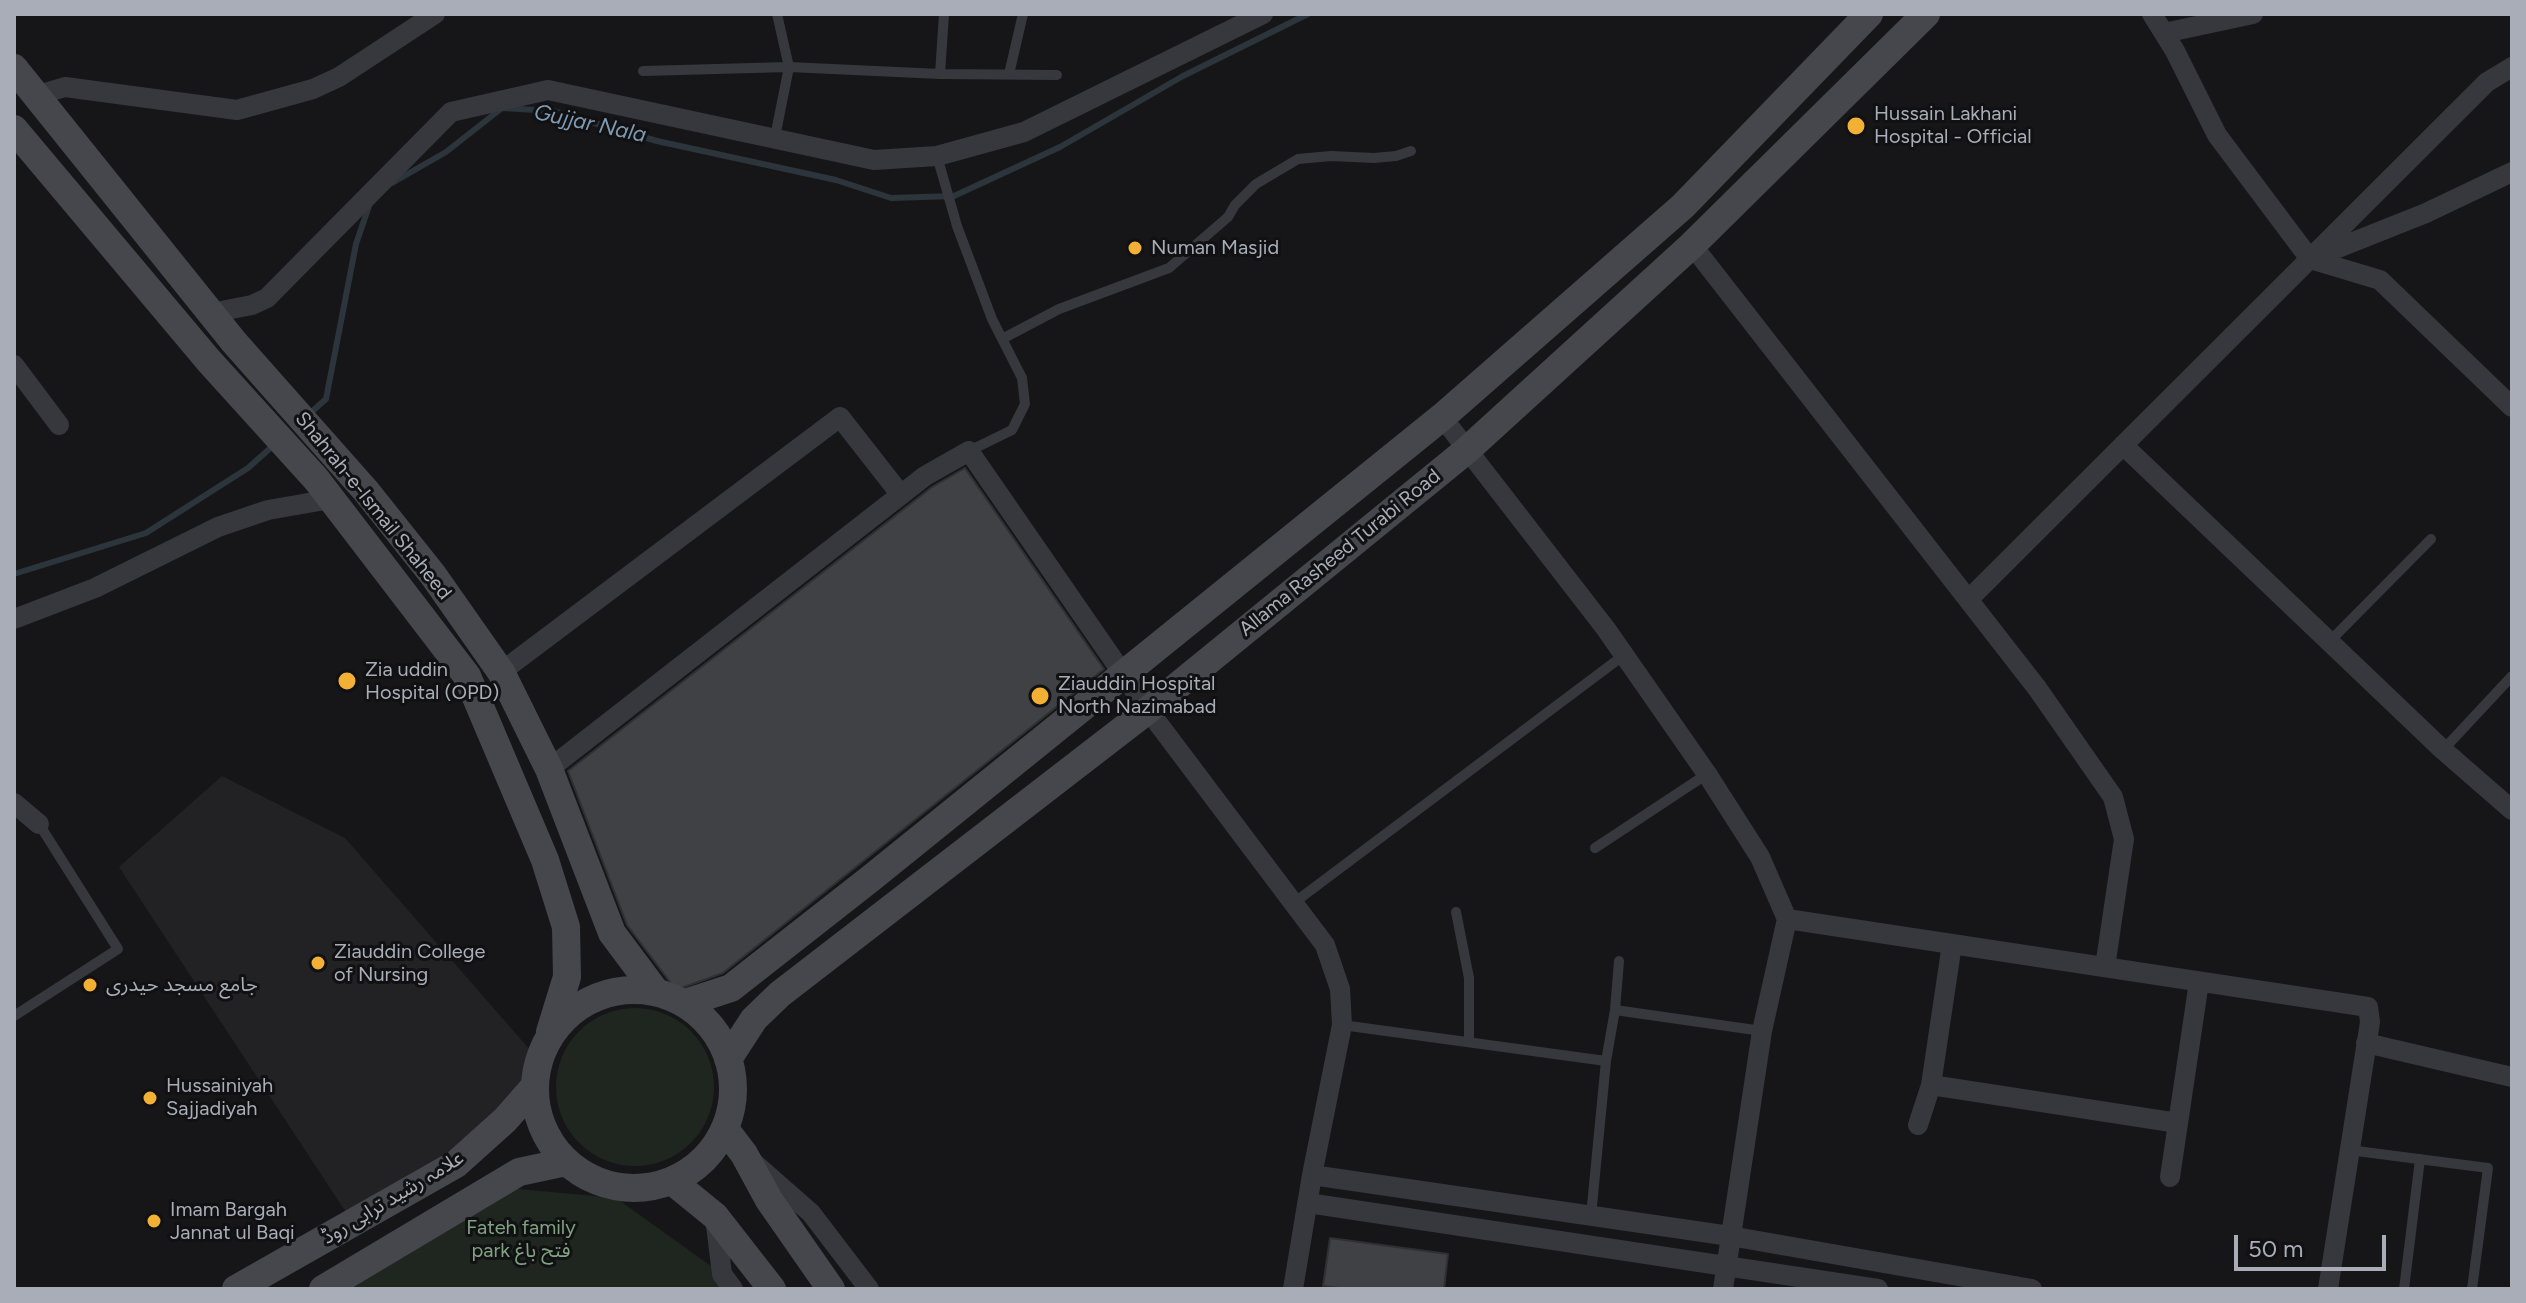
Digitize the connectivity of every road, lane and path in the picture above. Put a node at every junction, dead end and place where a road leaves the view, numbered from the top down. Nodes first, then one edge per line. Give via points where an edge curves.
1 (435, 14) edge
2 (777, 14) edge
3 (944, 14) edge
4 (1023, 14) edge
5 (1263, 14) edge
6 (1869, 14) edge
7 (1926, 14) edge
8 (2152, 14) edge
9 (2253, 14) edge
10 (2164, 33) junction
11 (789, 67) junction
12 (2512, 67) edge
13 (14, 68) edge
14 (643, 71) dead end
15 (940, 74) junction
16 (1009, 74) junction
17 (1057, 75) dead end
18 (38, 95) junction
19 (14, 129) edge
20 (775, 137) junction
21 (1411, 151) dead end
22 (937, 156) junction
23 (1725, 162) junction
24 (2512, 172) edge
25 (1750, 188) junction
26 (1692, 245) junction
27 (2310, 259) junction
28 (1600, 277) junction
29 (1627, 305) junction
30 (211, 313) junction
31 (1002, 339) junction
32 (14, 365) edge
33 (2512, 407) edge
34 (1442, 417) junction
35 (59, 425) dead end
36 (2123, 445) junction
37 (1467, 450) junction
38 (969, 451) junction
39 (324, 489) junction
40 (901, 495) junction
41 (2431, 539) dead end
42 (1969, 599) junction
43 (14, 619) edge
44 (2329, 642) junction
45 (1624, 655) junction
46 (501, 672) junction
47 (1122, 675) junction
48 (2512, 676) edge
49 (1148, 710) junction
50 (2443, 750) junction
51 (549, 769) junction
52 (1707, 774) junction
53 (14, 803) edge
54 (2512, 810) edge
55 (39, 824) joint
56 (1595, 848) dead end
57 (1295, 902) junction
58 (1456, 912) dead end
59 (1787, 919) junction
60 (1952, 944) junction
61 (1619, 961) dead end
62 (2105, 967) junction
63 (2199, 982) junction
64 (656, 992) junction
65 (685, 1003) junction
66 (1615, 1010) junction
67 (14, 1016) edge
68 (1342, 1025) junction
69 (1762, 1031) junction
70 (550, 1032) junction
71 (1469, 1041) junction
72 (2366, 1043) junction
73 (728, 1059) junction
74 (1606, 1061) junction
75 (2512, 1077) edge
76 (1931, 1085) junction
77 (534, 1087) junction
78 (2178, 1123) junction
79 (1918, 1125) dead end
80 (725, 1129) junction
81 (2349, 1150) junction
82 (744, 1154) junction
83 (2420, 1159) junction
84 (566, 1162) junction
85 (1312, 1175) junction
86 (2170, 1177) dead end
87 (672, 1181) junction
88 (1308, 1203) junction
89 (715, 1216) junction
90 (1591, 1216) junction
91 (1730, 1236) junction
92 (1726, 1266) junction
93 (236, 1289) edge
94 (323, 1289) edge
95 (733, 1289) edge
96 (772, 1289) edge
97 (831, 1289) edge
98 (869, 1289) edge
99 (1293, 1289) edge
100 (1723, 1289) edge
101 (1878, 1289) edge
102 (2032, 1289) edge
103 (2328, 1289) edge
104 (2404, 1289) edge
105 (2472, 1289) edge

1 - 18 street via 339,77 237,110 65,87
2 - 11 lane
3 - 15 lane
4 - 16 lane
5 - 22 street via 1024,132
6 - 23 main road, Allama Rasheed Turabi Road
7 - 25 main road, Allama Rasheed Turabi Road
8 - 10 street
9 - 10 street
10 - 27 street via 2217,135
11 - 14 lane
11 - 15 lane
11 - 20 lane
12 - 27 street via 2487,82
13 - 18 main road, Shahrah-e-Ismail Shaheed
15 - 16 lane
16 - 17 lane
18 - 30 main road, Shahrah-e-Ismail Shaheed
19 - 39 main road, Shahrah-e-Ismail Shaheed
20 - 22 street via 874,160
20 - 30 street via 548,90 451,112 267,298
21 - 31 lane via 1374,158 1298,159 1256,184 1228,217 1169,268 1059,309
22 - 31 lane via 957,226
23 - 25 main road
23 - 28 main road, Allama Rasheed Turabi Road
24 - 27 street
25 - 26 main road, Allama Rasheed Turabi Road
26 - 29 main road, Allama Rasheed Turabi Road
26 - 42 street
27 - 33 street via 2380,280
27 - 36 street
28 - 29 main road
28 - 34 main road, Allama Rasheed Turabi Road
29 - 37 main road, Allama Rasheed Turabi Road
30 - 46 main road, Shahrah-e-Ismail Shaheed via 366,491
31 - 38 lane via 1022,378 1025,404 1012,430
32 - 35 street
34 - 37 street
34 - 47 main road, Allama Rasheed Turabi Road
36 - 42 street
36 - 44 street
37 - 45 street
37 - 49 main road, Allama Rasheed Turabi Road
38 - 40 street
38 - 47 street
39 - 43 street via 218,527 95,588
39 - 70 main road, Shahrah-e-Ismail Shaheed via 467,676 545,860 566,927 567,977
40 - 46 street via 840,417
40 - 51 street
41 - 44 lane
42 - 62 street via 2113,797 2124,839
44 - 50 street
45 - 52 street
45 - 57 lane
46 - 51 main road, Shahrah-e-Ismail Shaheed
47 - 49 street
47 - 65 main road, Allama Rasheed Turabi Road via 731,988
48 - 50 lane
49 - 57 street
49 - 73 main road, Allama Rasheed Turabi Road via 780,994 754,1019
50 - 54 street
51 - 64 main road, Shahrah-e-Ismail Shaheed via 612,933
52 - 56 lane
52 - 59 street via 1760,857
53 - 55 street
55 - 67 lane via 118,949
57 - 68 street via 1325,945 1340,989
58 - 71 lane via 1469,978
59 - 60 street
59 - 69 street
60 - 62 street
60 - 76 street
61 - 66 lane
62 - 63 street
63 - 72 street via 2368,1007
63 - 78 street
64 - 65 main road
64 - 70 main road via 624,989 593,998
65 - 73 main road via 709,1024
66 - 69 lane
66 - 74 lane
68 - 71 lane
68 - 85 street
69 - 91 street
70 - 77 main road
71 - 74 lane
72 - 75 street
72 - 81 street
73 - 80 main road via 733,1102
74 - 90 lane
76 - 78 street
76 - 79 street
77 - 84 main road via 537,1115
77 - 93 main road, علامہ رشید ترابی روڈ via 456,1164
78 - 86 street
80 - 82 main road
80 - 87 main road via 712,1151
81 - 83 lane
81 - 103 street
82 - 97 main road
82 - 98 street via 811,1213
83 - 104 lane
83 - 105 lane via 2488,1168
84 - 87 main road via 617,1187 645,1188
84 - 94 main road, علامہ رشید ترابی روڈ via 519,1172
85 - 88 street
85 - 90 street
87 - 89 main road
88 - 92 street
88 - 99 street
89 - 95 street via 722,1274
89 - 96 main road
90 - 91 street
91 - 92 street
91 - 102 street
92 - 100 street
92 - 101 street

